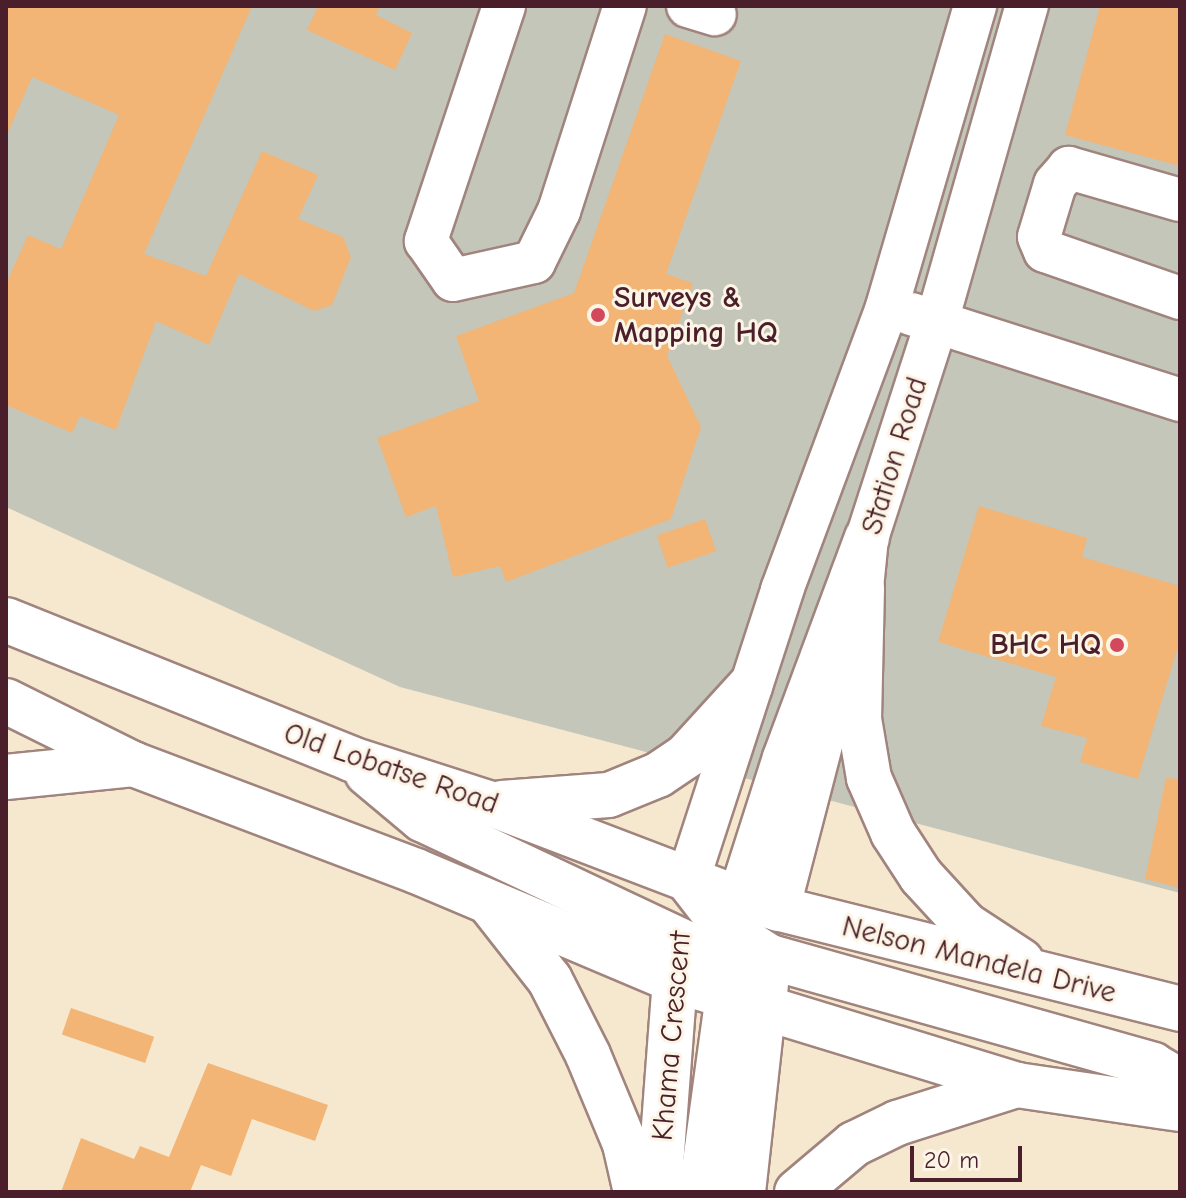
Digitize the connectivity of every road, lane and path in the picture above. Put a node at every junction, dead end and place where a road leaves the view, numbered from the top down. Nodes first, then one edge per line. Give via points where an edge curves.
1 (504, 6) edge
2 (625, 6) edge
3 (1027, 6) edge
4 (974, 10) edge
5 (1180, 200) edge
6 (1180, 298) edge
7 (887, 307) junction
8 (937, 321) junction
9 (1180, 400) edge
10 (867, 538) junction
11 (862, 588) junction
12 (6, 620) edge
13 (750, 686) junction
14 (6, 701) edge
15 (351, 759) junction
16 (133, 764) junction
17 (6, 777) edge
18 (491, 804) junction
19 (688, 880) junction
20 (487, 900) junction
21 (738, 950) junction
22 (674, 980) junction
23 (1051, 980) junction
24 (1180, 1009) edge
25 (1180, 1081) edge
26 (1017, 1085) junction
27 (1180, 1109) edge
28 (636, 1192) edge
29 (659, 1192) edge
30 (701, 1192) edge
31 (743, 1192) edge
32 (797, 1192) edge

1 - 2 street via 426,241 453,280 534,262 559,211
3 - 8 street, Station Road
4 - 7 street, Station Road
5 - 6 street via 1069,168 1055,184 1039,237 1045,251
7 - 8 street
7 - 13 street, Station Road
8 - 9 street
8 - 10 street, Station Road
10 - 11 street, Station Road
10 - 21 main road via 785,758
11 - 21 street, Station Road
11 - 23 main road via 859,719 869,778 893,833 953,913
12 - 15 main road, Old Lobatse Road
13 - 18 main road via 686,756 658,775 609,795
13 - 19 street, Station Road
14 - 16 main road
15 - 18 main road, Old Lobatse Road
15 - 21 main road via 422,819
16 - 17 main road
16 - 20 main road
18 - 19 main road, Old Lobatse Road
19 - 21 main road
20 - 22 main road
20 - 28 main road via 550,980 625,1144
21 - 22 main road
21 - 23 main road, Nelson Mandela Drive
21 - 25 main road via 1153,1065
21 - 26 main road
21 - 30 main road
21 - 31 main road
22 - 29 main road, Khama Crescent
23 - 24 main road, Nelson Mandela Drive
26 - 27 main road
26 - 32 main road via 886,1128 854,1144

